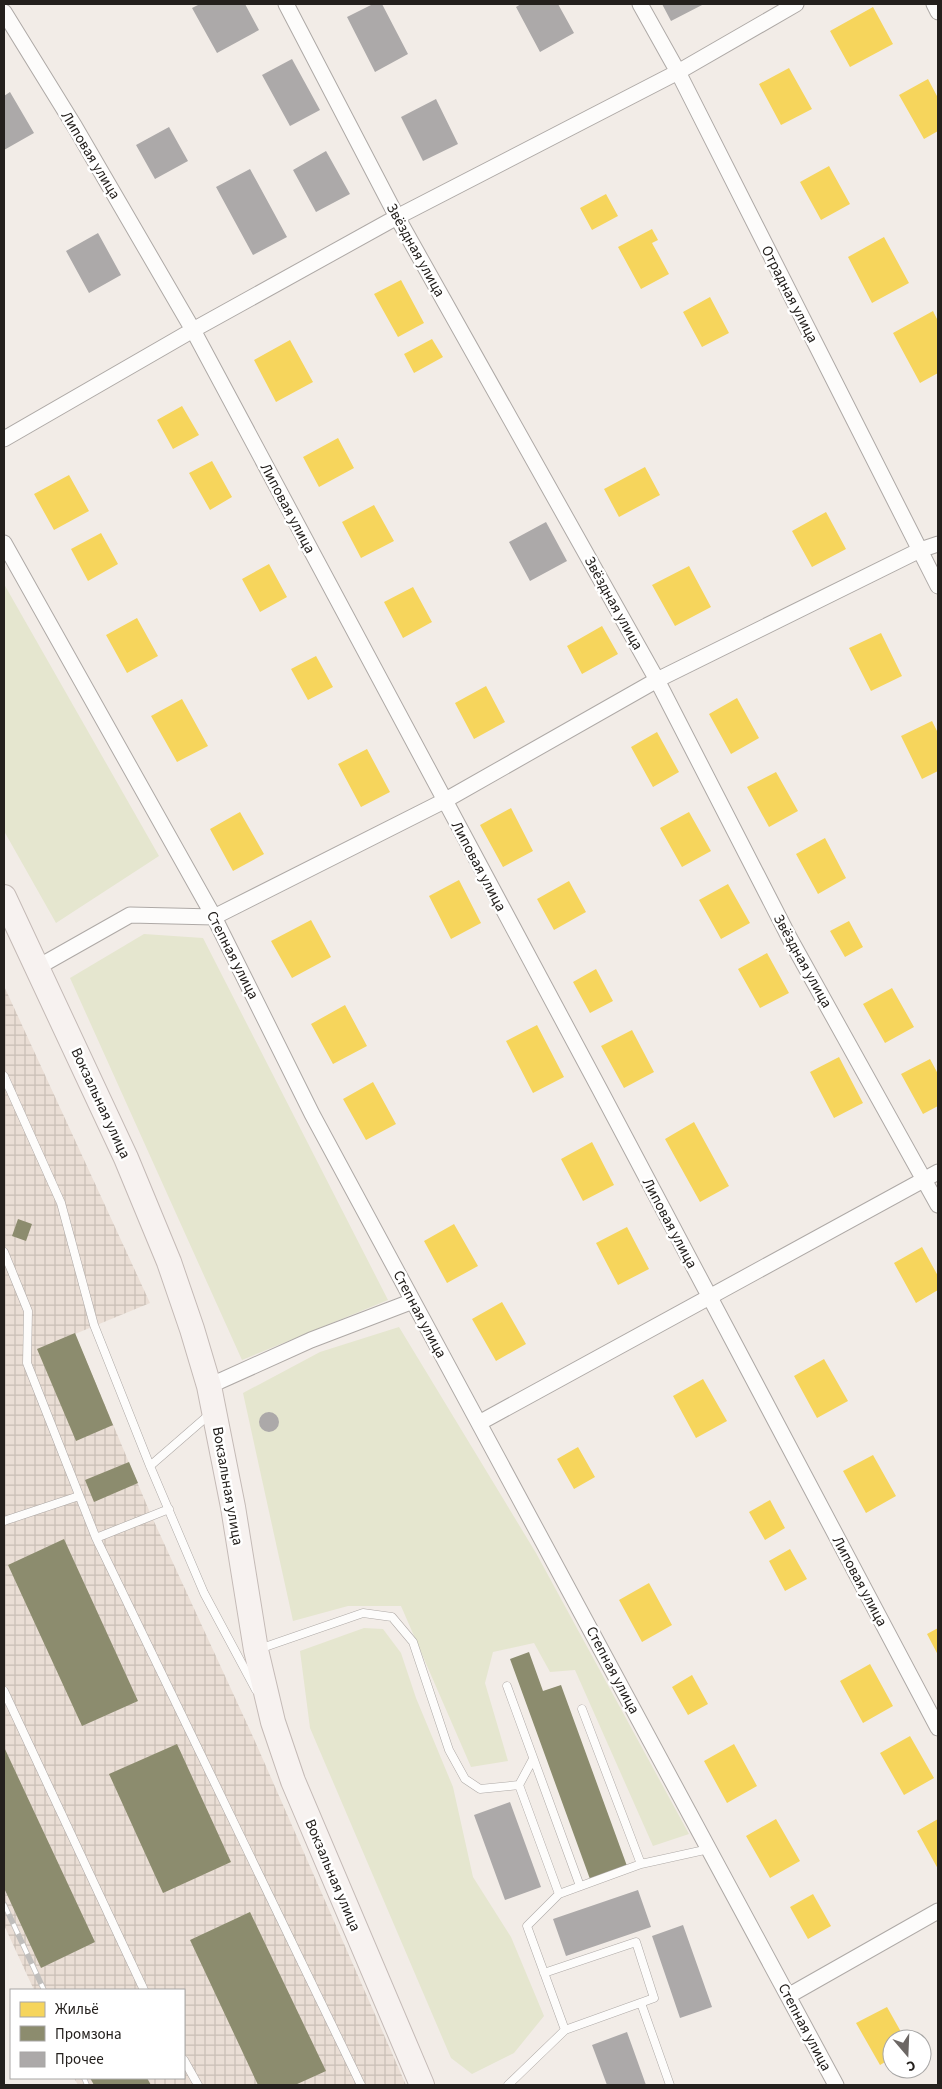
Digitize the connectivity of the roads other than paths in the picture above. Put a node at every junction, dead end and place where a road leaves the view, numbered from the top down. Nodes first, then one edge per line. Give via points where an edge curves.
1 (286, 4) edge
2 (640, 4) edge
3 (796, 4) edge
4 (934, 4) edge
5 (4, 12) edge
6 (938, 12) edge
7 (678, 72) junction
8 (397, 217) junction
9 (193, 330) junction
10 (4, 439) edge
11 (4, 544) edge
12 (938, 544) edge
13 (920, 550) junction
14 (938, 586) edge
15 (657, 680) junction
16 (444, 800) junction
17 (4, 896) edge
18 (214, 916) junction
19 (38, 967) junction
20 (4, 1076) edge
21 (938, 1172) edge
22 (925, 1180) junction
23 (938, 1205) edge
24 (4, 1252) edge
25 (709, 1298) junction
26 (413, 1301) junction
27 (209, 1386) junction
28 (214, 1410) junction
29 (479, 1423) junction
30 (150, 1466) junction
31 (79, 1496) junction
32 (168, 1509) junction
33 (4, 1521) edge
34 (96, 1538) junction
35 (256, 1650) junction
36 (507, 1686) dead end
37 (4, 1691) edge
38 (582, 1709) dead end
39 (273, 1722) junction
40 (938, 1728) edge
41 (532, 1759) junction
42 (519, 1785) junction
43 (709, 1849) junction
44 (641, 1864) junction
45 (580, 1886) junction
46 (559, 1894) junction
47 (938, 1911) edge
48 (544, 1973) junction
49 (144, 1989) edge
50 (788, 1996) junction
51 (641, 2003) junction
52 (565, 2030) junction
53 (185, 2062) edge
54 (198, 2085) edge
55 (361, 2085) edge
56 (422, 2085) edge
57 (508, 2085) edge
58 (670, 2085) edge
59 (836, 2085) edge

1 - 8 street, Звёздная улица
2 - 7 street, Отрадная улица
3 - 7 street
4 - 6 street
5 - 9 street, Липовая улица via 75,126
7 - 8 street
7 - 13 street, Отрадная улица
8 - 9 street
8 - 15 street, Звёздная улица
9 - 10 street
9 - 16 street, Липовая улица
11 - 18 street, Степная улица
12 - 13 street
13 - 14 street, Отрадная улица
13 - 15 street
15 - 16 street
15 - 22 street, Звёздная улица via 790,939
16 - 18 street
16 - 25 street, Липовая улица
17 - 19 main road, Вокзальная улица
18 - 19 street via 130,915
18 - 26 street, Степная улица via 312,1114
19 - 27 main road, Вокзальная улица via 126,1158 169,1262
20 - 30 lane via 61,1203 94,1326
21 - 22 street
22 - 23 street, Звёздная улица
22 - 25 street
24 - 31 lane via 28,1311 27,1363
25 - 29 street
25 - 40 street, Липовая улица
26 - 27 street via 311,1340
26 - 29 street, Степная улица
27 - 28 main road, Вокзальная улица
28 - 30 lane
28 - 35 main road, Вокзальная улица
29 - 43 street, Степная улица
30 - 32 lane
31 - 33 lane
31 - 34 lane
32 - 34 lane
32 - 39 lane via 204,1594
34 - 55 lane
35 - 39 main road, Вокзальная улица
35 - 42 lane via 364,1613 392,1617 413,1642 450,1750 465,1778 480,1790
36 - 41 lane
37 - 49 lane
38 - 44 lane
39 - 56 main road, Вокзальная улица via 293,1781
41 - 42 lane
41 - 45 lane
42 - 46 lane
43 - 44 lane
43 - 50 street, Степная улица
44 - 45 lane
45 - 46 lane
46 - 48 lane via 527,1926
47 - 50 street
48 - 51 lane via 636,1942 654,1998
48 - 52 lane
50 - 59 street, Степная улица
51 - 52 lane
51 - 58 lane
52 - 57 lane
53 - 54 lane

